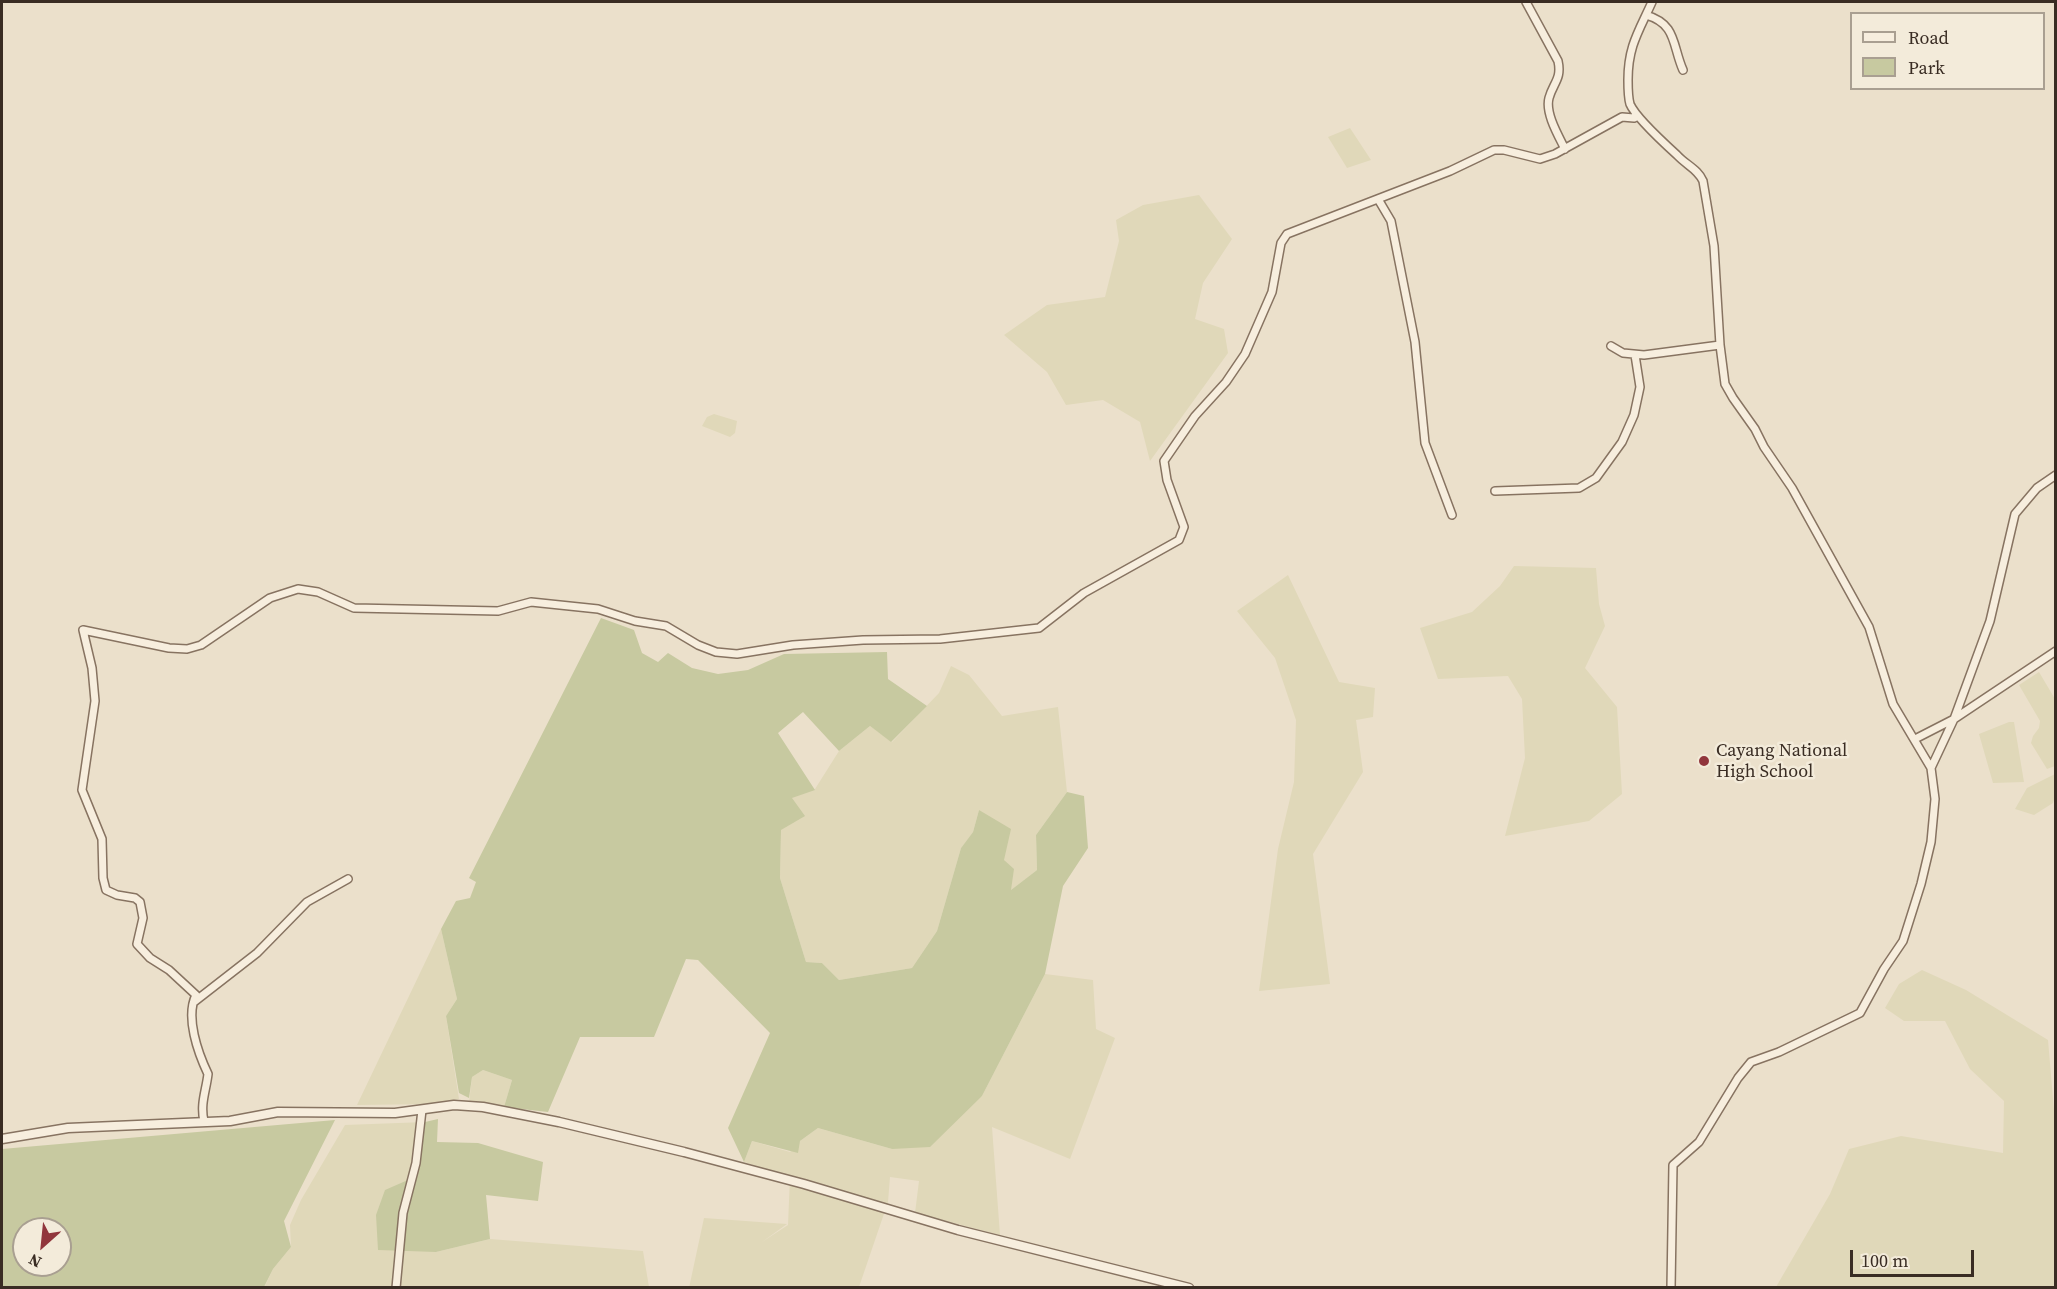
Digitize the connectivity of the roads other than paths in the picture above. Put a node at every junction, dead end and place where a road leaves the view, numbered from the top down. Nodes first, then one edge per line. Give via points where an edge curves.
1 (1526, 2) edge
2 (1652, 2) edge
3 (1646, 15) junction
4 (1683, 70) dead end
5 (1638, 116) junction
6 (1565, 149) junction
7 (1378, 199) junction
8 (1720, 345) junction
9 (1611, 346) dead end
10 (1635, 355) junction
11 (2055, 476) edge
12 (1495, 491) dead end
13 (1452, 515) dead end
14 (100, 634) junction
15 (88, 648) junction
16 (2055, 651) edge
17 (1954, 719) junction
18 (1915, 739) junction
19 (1931, 768) junction
20 (348, 879) dead end
21 (191, 1005) junction
22 (422, 1110) junction
23 (204, 1121) junction
24 (2, 1139) edge
25 (396, 1287) edge
26 (1189, 1287) edge
27 (1671, 1287) edge

1 - 6 street via 1558,61 1560,71 1548,107
2 - 3 street
3 - 4 street via 1666,25
3 - 5 street via 1632,47 1628,70 1630,105
5 - 6 street via 1622,117
5 - 8 street via 1679,158 1700,173 1703,181 1714,246
6 - 7 street via 1540,159 1494,150
7 - 13 street via 1391,221 1415,342 1425,443
7 - 14 street via 1295,230 1281,243 1272,292 1245,354 1164,461 1184,527 1179,540 1084,593 1039,628 940,639 802,644 738,654 716,652 666,626 598,609 531,602 498,611 354,608 318,592 298,589 270,598 201,645 187,649
8 - 10 street
8 - 18 street via 1725,384 1792,488 1869,627 1893,704
9 - 10 street
10 - 12 street via 1640,387 1634,415 1622,442 1596,478 1579,488
11 - 17 street via 2037,488 2014,514 1990,621
14 - 15 street
14 - 15 street via 83,630
15 - 21 street via 95,701 82,790 102,839 106,890 140,902 143,918 137,944 196,995
16 - 17 street
17 - 18 street
17 - 19 street
18 - 19 street
19 - 27 street via 1935,799 1931,842 1921,884 1903,940 1867,1004 1852,1018 1751,1062 1700,1142 1673,1165
20 - 21 street via 307,902 256,952
21 - 23 street via 201,1060 208,1074 203,1096
22 - 23 street via 278,1112 230,1121
22 - 25 street via 417,1163 403,1213
22 - 26 street via 454,1105 483,1107 559,1122 774,1176 958,1230
23 - 24 street via 68,1128

